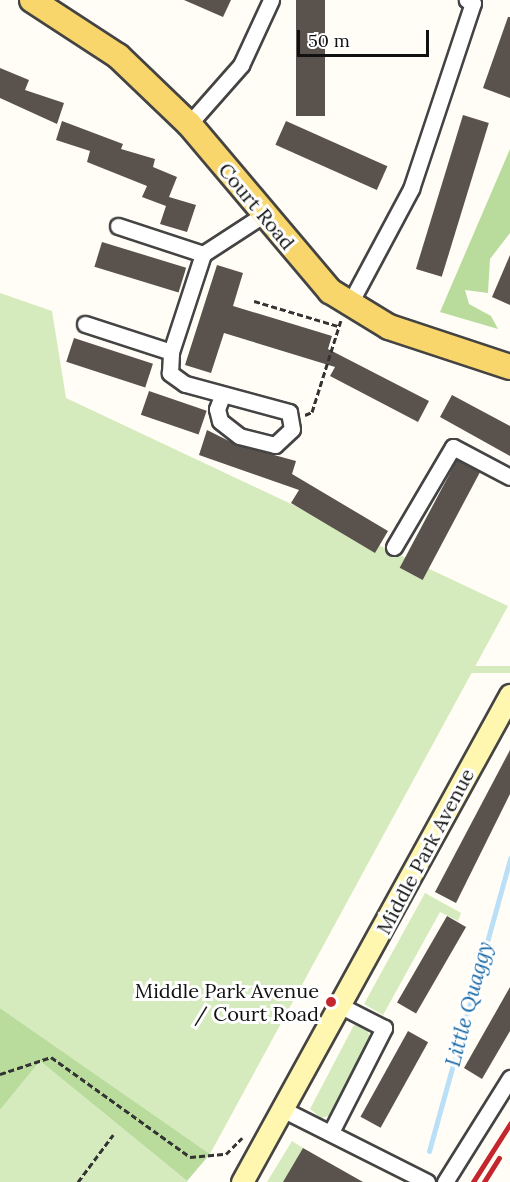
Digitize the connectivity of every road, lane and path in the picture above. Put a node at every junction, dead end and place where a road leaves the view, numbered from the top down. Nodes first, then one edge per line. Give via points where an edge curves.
1 (32, 0) edge
2 (271, 0) edge
3 (471, 1) edge
4 (189, 124) junction
5 (263, 215) junction
6 (118, 226) dead end
7 (203, 254) junction
8 (254, 301) dead end
9 (344, 315) junction
10 (85, 324) dead end
11 (171, 352) junction
12 (510, 367) edge
13 (222, 396) junction
14 (312, 412) dead end
15 (510, 477) edge
16 (394, 547) dead end
17 (510, 695) edge
18 (341, 1006) junction
19 (0, 1074) edge
20 (510, 1077) edge
21 (284, 1110) junction
22 (332, 1132) junction
23 (113, 1135) dead end
24 (242, 1138) dead end
25 (78, 1182) edge
26 (242, 1182) edge
27 (427, 1182) edge
28 (445, 1182) edge

1 - 4 main road, Court Road via 118,56
2 - 4 street via 241,65
3 - 9 street via 411,189
4 - 5 main road, Court Road
5 - 7 street
5 - 9 main road, Court Road via 330,291
6 - 7 street
7 - 11 street
8 - 9 path
9 - 12 main road, Court Road
9 - 14 path
10 - 11 street
11 - 13 street via 175,380
13 - 13 street via 243,396 289,412 293,421 283,442 256,443 224,426 217,409
15 - 16 street via 453,447
17 - 18 street, Middle Park Avenue
18 - 21 street, Middle Park Avenue
18 - 22 street via 384,1028
19 - 24 path via 51,1057 190,1157 226,1154
20 - 28 street
21 - 22 street
21 - 26 street, Middle Park Avenue
22 - 27 street
23 - 25 path

